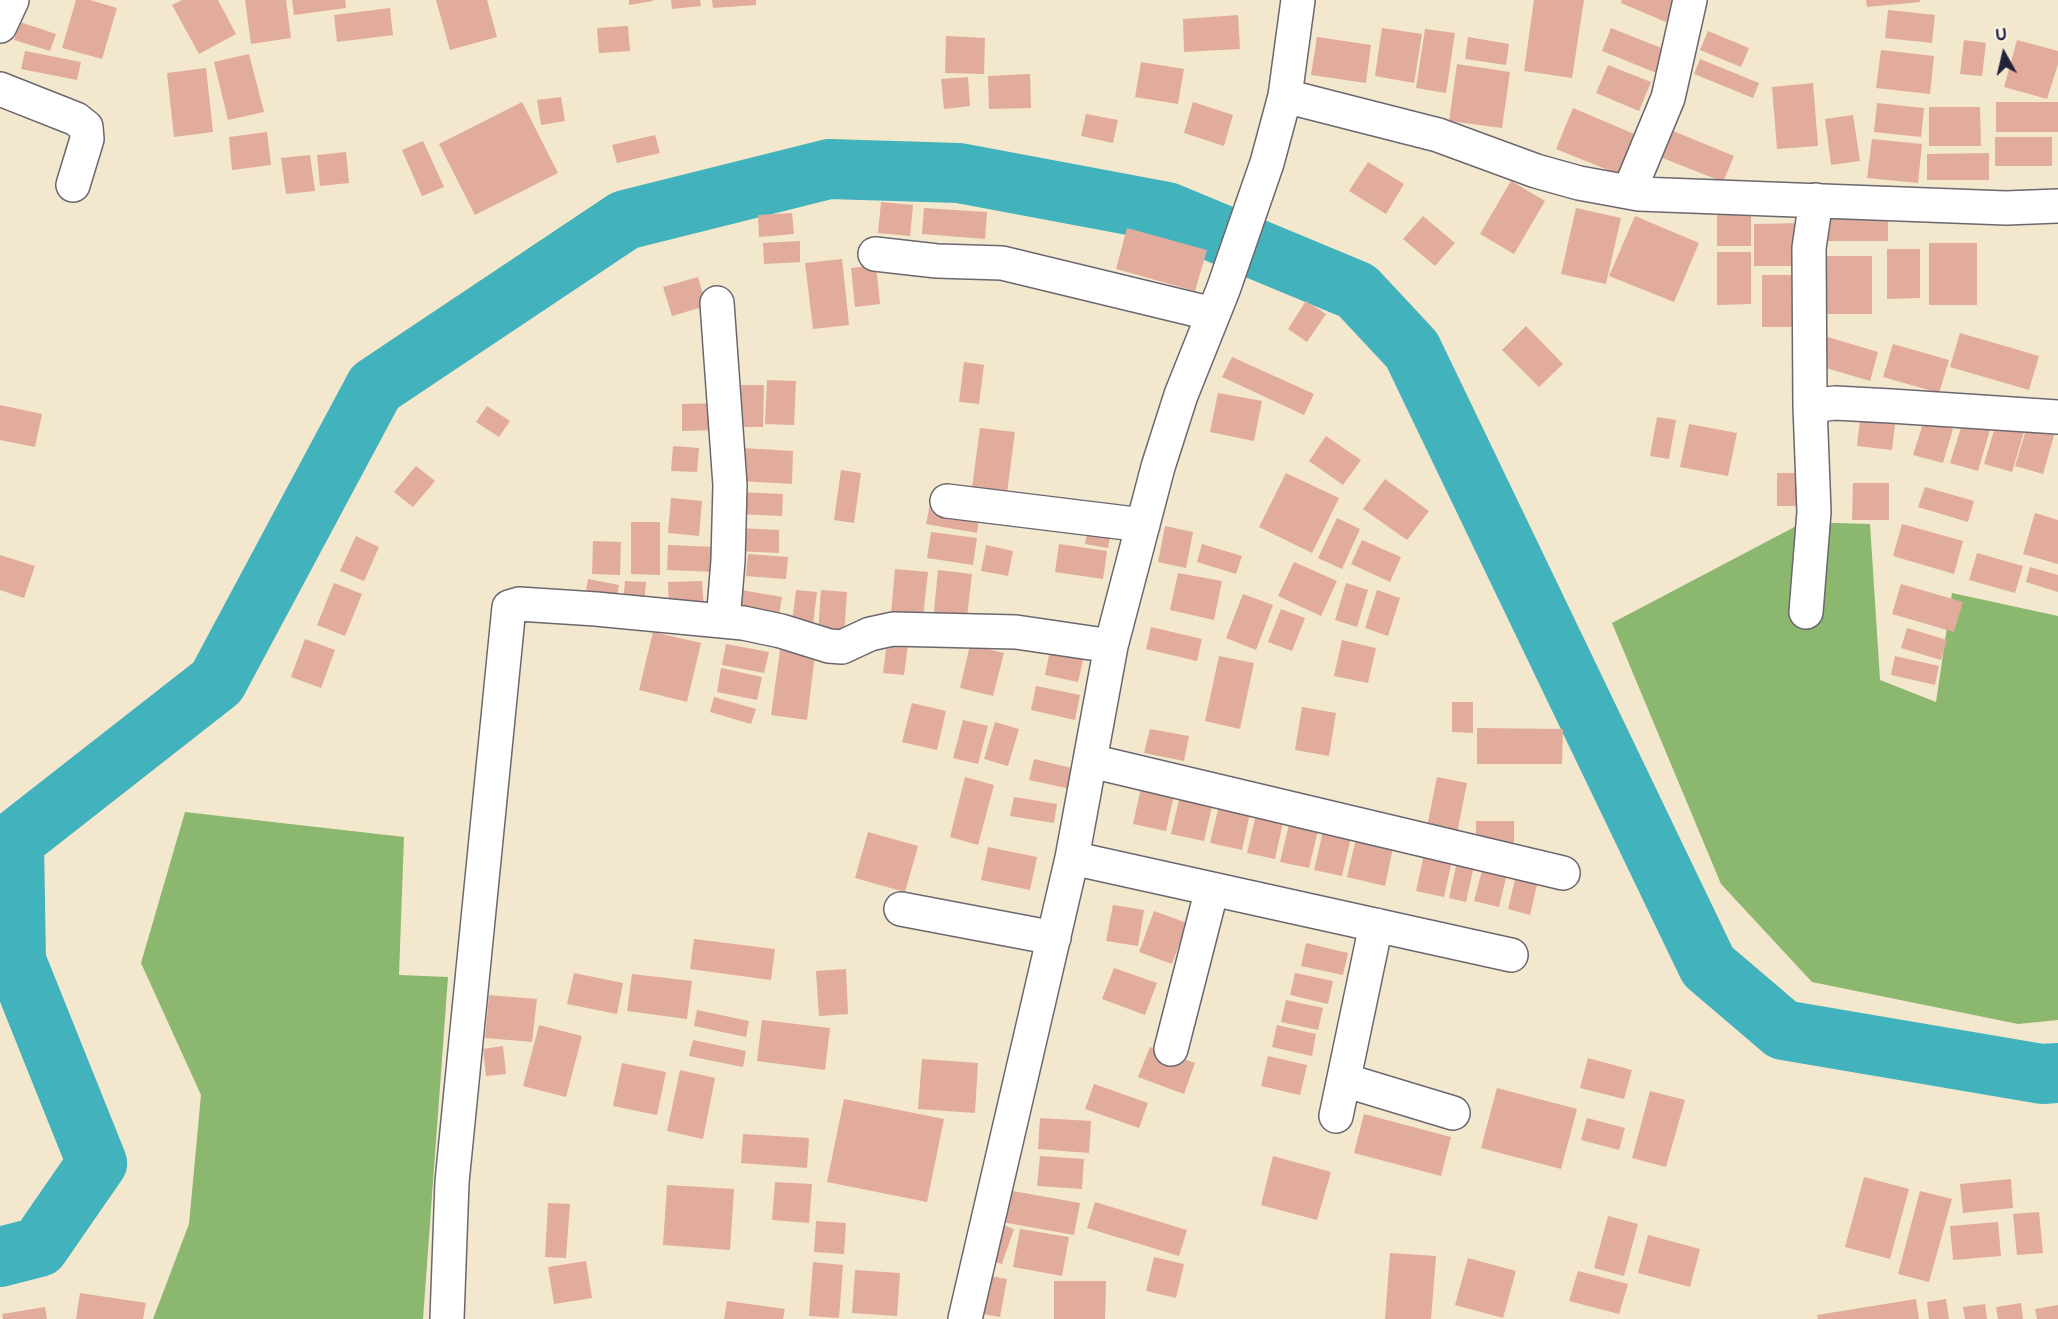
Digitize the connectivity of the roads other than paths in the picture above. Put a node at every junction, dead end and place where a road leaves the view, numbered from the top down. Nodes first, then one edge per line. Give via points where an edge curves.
1 (12, 0) edge
2 (1298, 0) edge
3 (1690, 0) edge
4 (0, 26) edge
5 (0, 89) edge
6 (1285, 96) junction
7 (73, 185) dead end
8 (1629, 192) junction
9 (1816, 200) junction
10 (2058, 206) edge
11 (875, 254) dead end
12 (1218, 302) junction
13 (717, 303) dead end
14 (1810, 406) junction
15 (2058, 417) edge
16 (946, 501) dead end
17 (1143, 525) junction
18 (1806, 612) dead end
19 (723, 621) junction
20 (1111, 646) junction
21 (1091, 761) junction
22 (1072, 858) junction
23 (1563, 873) dead end
24 (1212, 889) junction
25 (901, 909) dead end
26 (1376, 925) junction
27 (1054, 938) junction
28 (1511, 955) dead end
29 (1171, 1049) dead end
30 (1344, 1080) junction
31 (1454, 1113) dead end
32 (1336, 1116) dead end
33 (447, 1319) edge
34 (965, 1319) edge

1 - 4 street
2 - 6 street
3 - 8 street via 1668,98
5 - 7 street via 76,119 86,127 87,139
6 - 8 street via 1438,135 1557,177
6 - 12 street via 1268,163
8 - 9 street via 1697,198
9 - 10 street via 2006,208
9 - 14 street via 1809,248
11 - 12 street via 1002,263
12 - 17 street via 1181,395
13 - 19 street via 730,485
14 - 15 street via 1835,403
14 - 18 street via 1814,512
16 - 17 street
17 - 20 street
19 - 20 street via 842,647 893,629 1016,632
19 - 33 street via 519,604 507,610 452,1182
20 - 21 street
21 - 22 street
21 - 23 street
22 - 24 street
22 - 27 street
24 - 26 street
24 - 29 street
25 - 27 street
26 - 28 street
26 - 30 street
27 - 34 street
30 - 31 street
30 - 32 street

